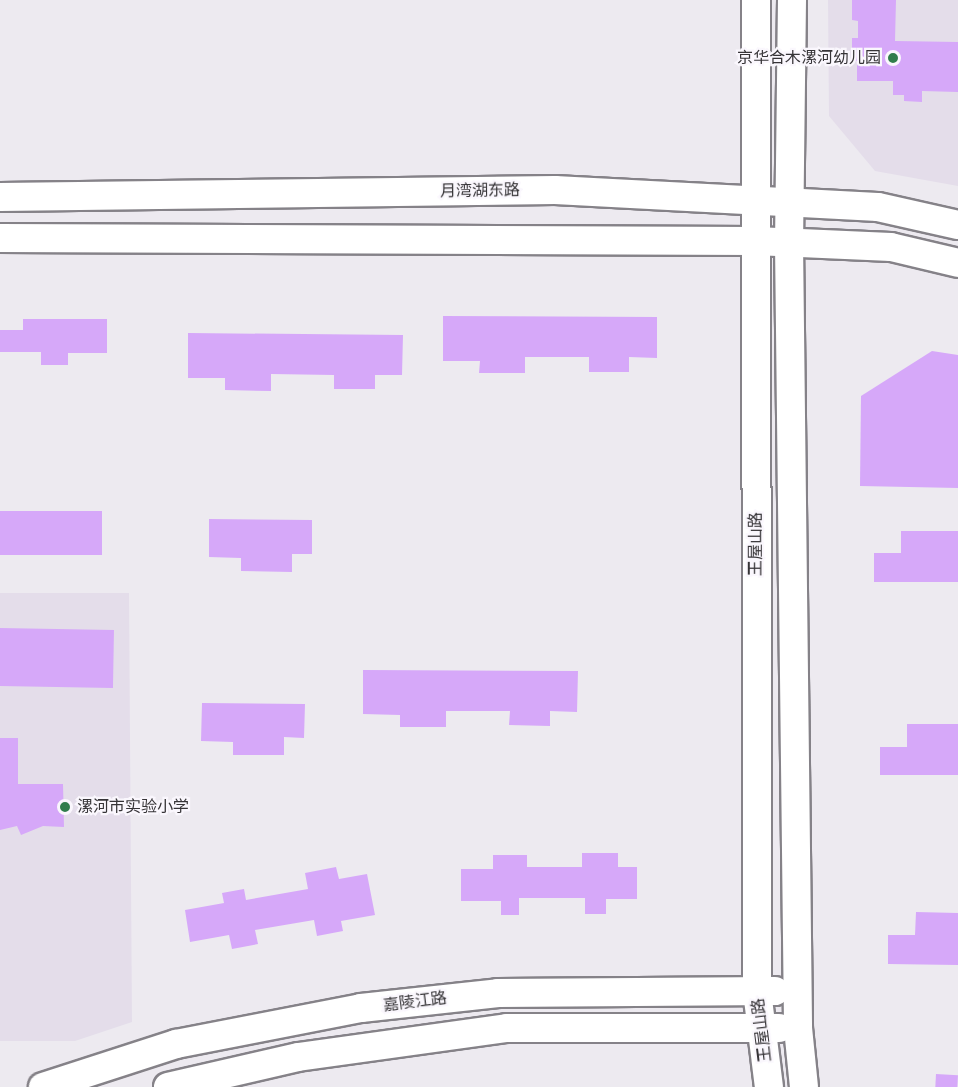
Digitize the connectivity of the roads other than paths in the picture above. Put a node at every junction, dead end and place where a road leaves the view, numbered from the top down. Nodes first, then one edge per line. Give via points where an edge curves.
1 (756, 0) edge
2 (792, 0) edge
3 (0, 197) edge
4 (755, 200) junction
5 (789, 202) junction
6 (958, 225) edge
7 (0, 238) edge
8 (755, 241) junction
9 (789, 242) junction
10 (958, 262) edge
11 (757, 991) junction
12 (798, 991) junction
13 (798, 1028) junction
14 (762, 1029) junction
15 (43, 1087) edge
16 (168, 1087) edge
17 (769, 1087) edge
18 (804, 1087) edge

1 - 4 street, 王屋山路
2 - 5 street
3 - 4 street, 月湾湖东路 via 555,190
4 - 5 street, 月湾湖东路
4 - 8 street, 王屋山路
5 - 6 street, 月湾湖东路 via 878,207
5 - 9 street
7 - 8 street
8 - 9 street
8 - 11 street, 王屋山路
9 - 10 street via 891,247
9 - 12 street
11 - 12 street, 嘉陵江路
11 - 14 street, 王屋山路
11 - 15 street, 嘉陵江路 via 498,993 362,1008 176,1044
12 - 13 street
13 - 14 street
13 - 18 street
14 - 16 street via 507,1028 298,1057
14 - 17 street, 王屋山路

